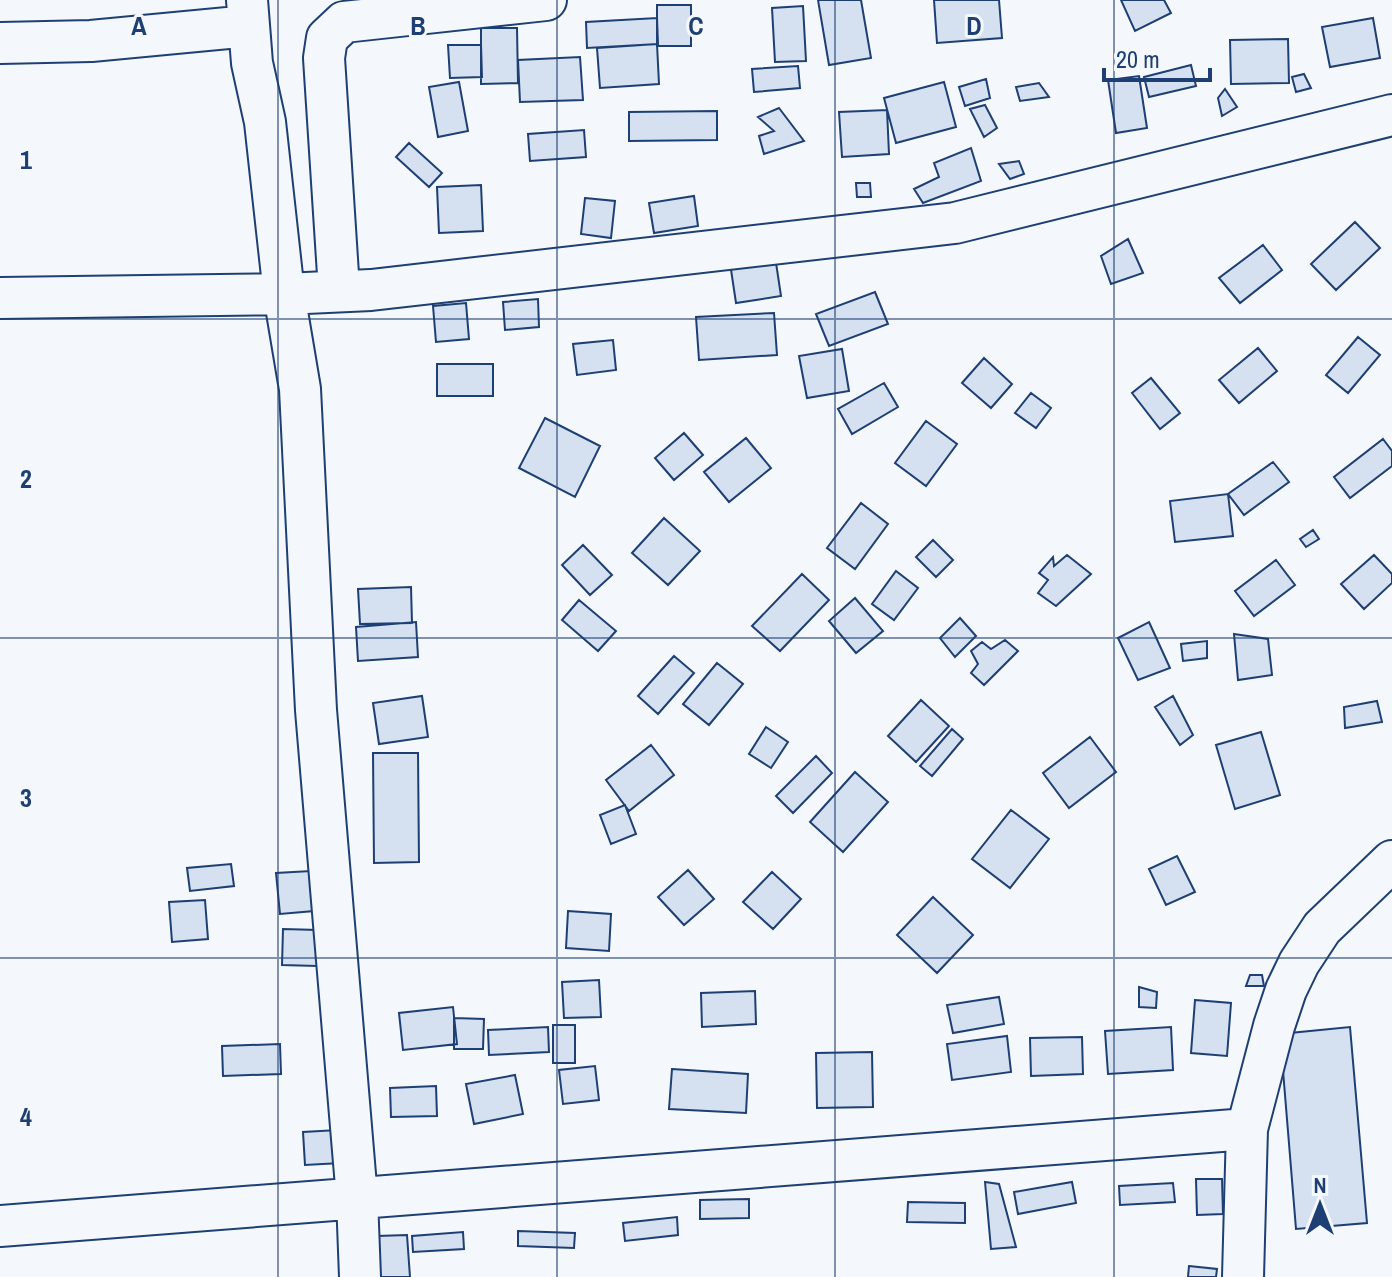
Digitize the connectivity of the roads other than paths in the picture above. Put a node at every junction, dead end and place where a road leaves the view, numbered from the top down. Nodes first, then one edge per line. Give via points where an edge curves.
1 (546, 0) edge
2 (248, 13) edge
3 (0, 43) edge
4 (1392, 115) edge
5 (339, 290) junction
6 (284, 294) junction
7 (0, 298) edge
8 (1392, 861) edge
9 (1247, 1129) junction
10 (357, 1198) junction
11 (0, 1226) edge
12 (360, 1277) edge
13 (1243, 1277) edge

1 - 5 street via 344,22 327,38
2 - 3 street via 91,41
2 - 6 street
4 - 5 street via 955,223
5 - 6 street
6 - 7 street
6 - 10 street via 300,389 316,710
8 - 9 street via 1322,928 1299,963 1274,1026
9 - 10 street
9 - 13 street
10 - 11 street
10 - 12 street

